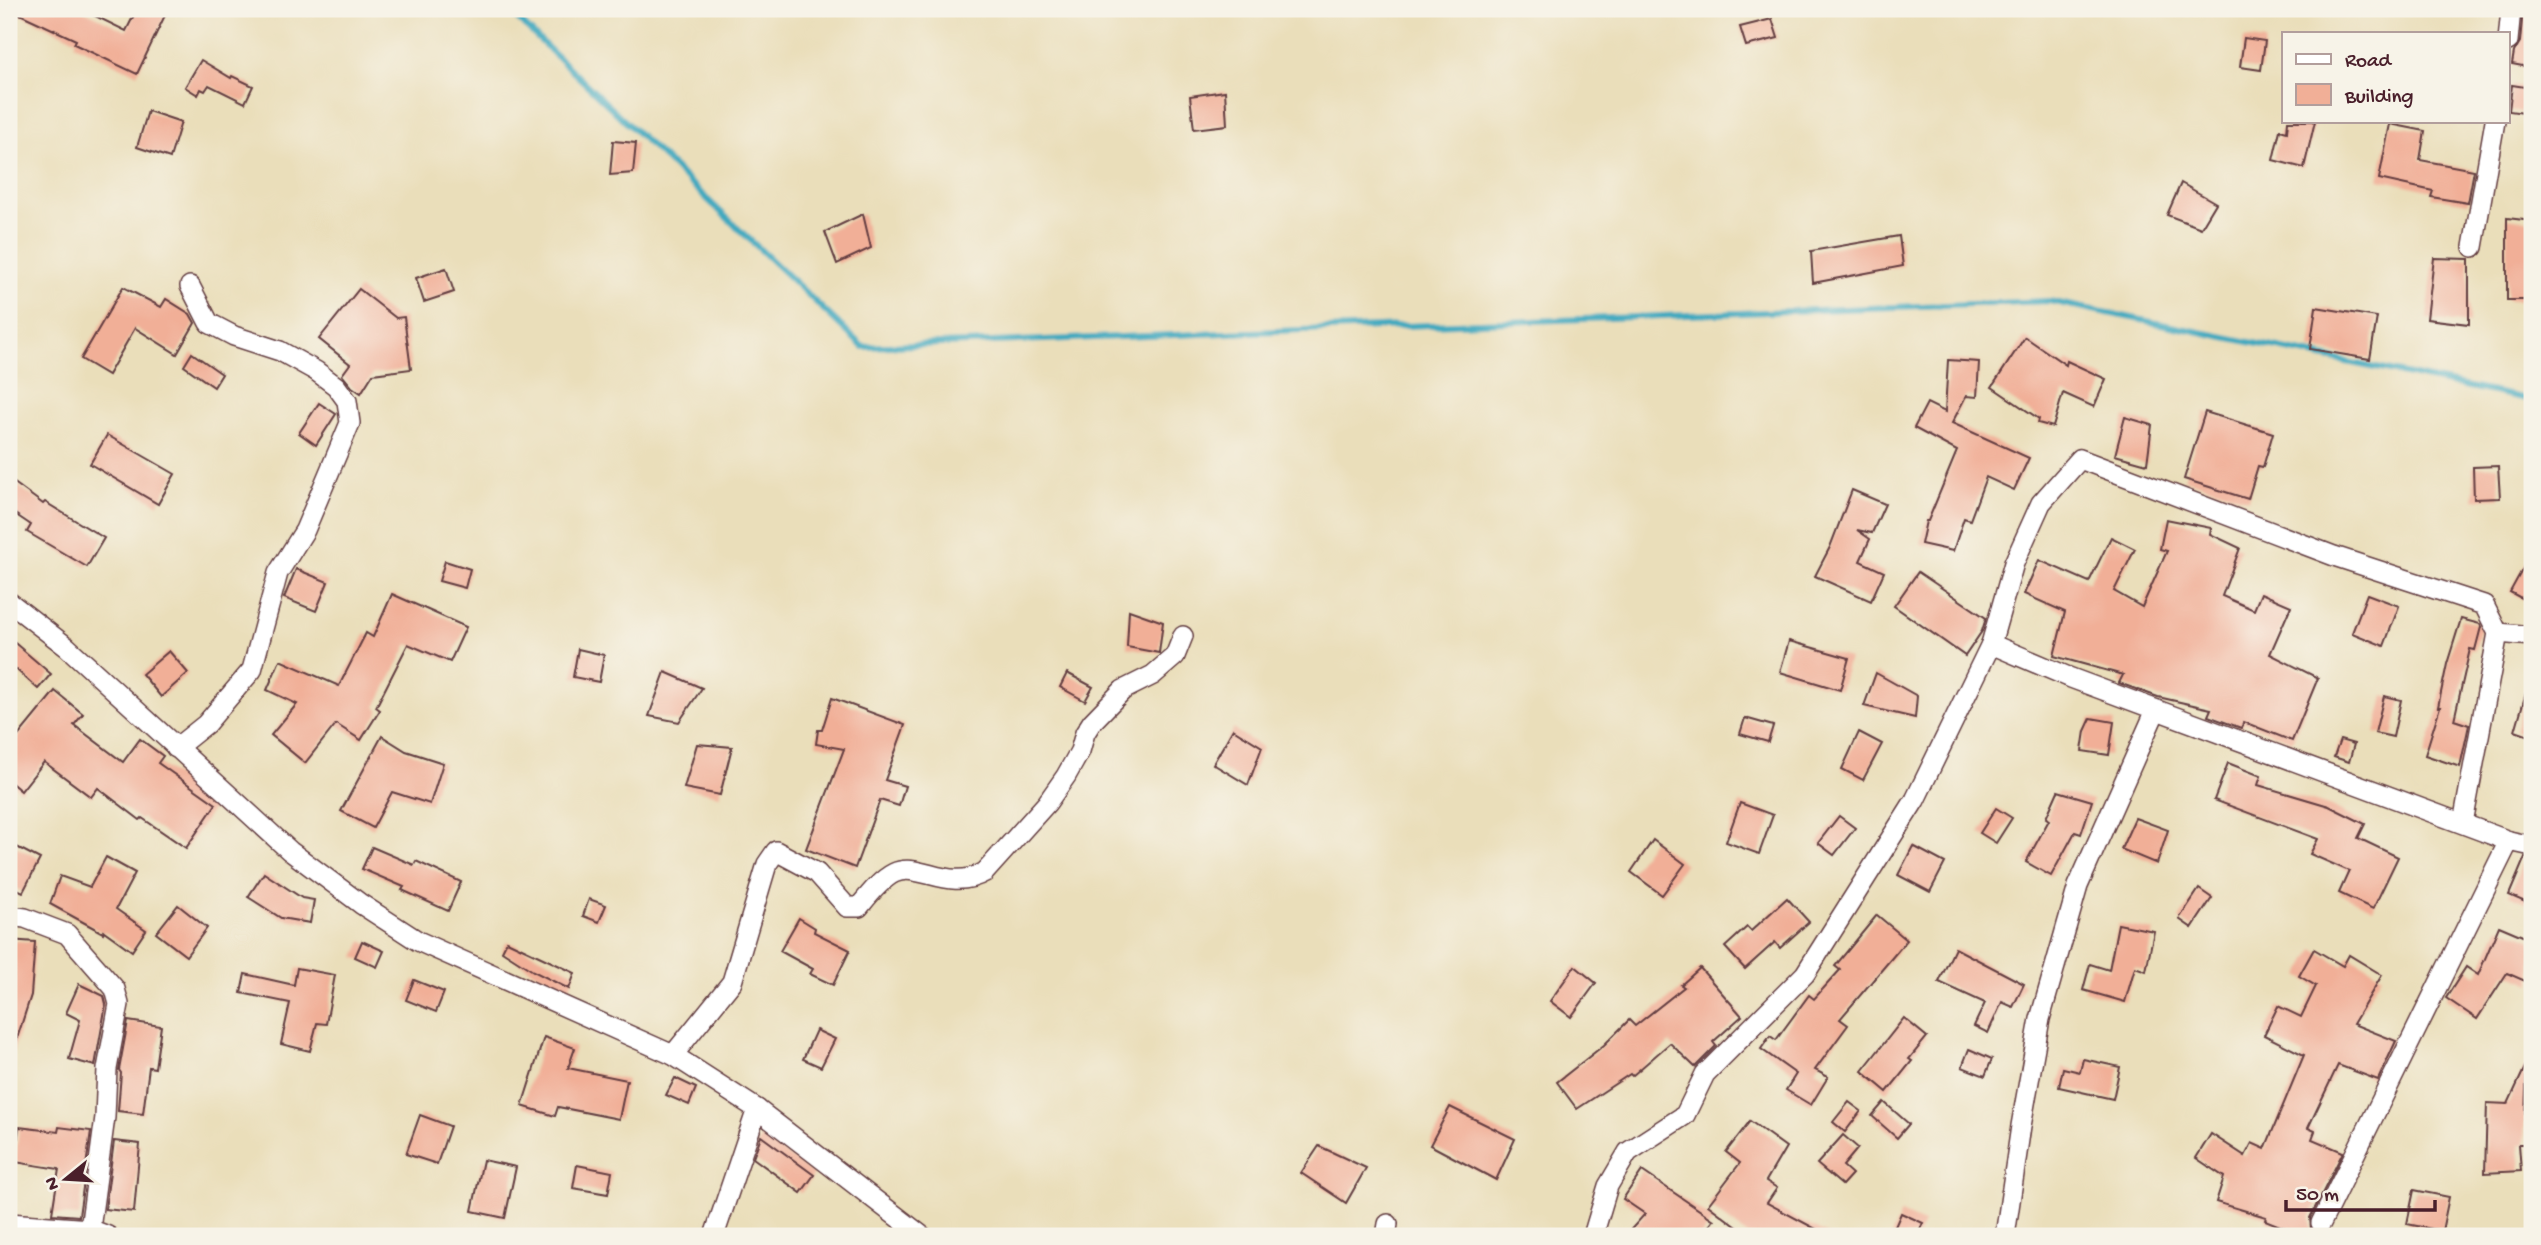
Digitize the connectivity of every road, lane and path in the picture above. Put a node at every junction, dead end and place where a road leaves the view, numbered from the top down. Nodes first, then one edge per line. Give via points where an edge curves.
1 (2511, 9) edge
2 (2509, 32) edge
3 (2495, 122) edge
4 (2473, 247) dead end
5 (190, 286) dead end
6 (9, 602) edge
7 (2498, 633) junction
8 (1183, 636) dead end
9 (2532, 636) edge
10 (1991, 644) junction
11 (2156, 710) junction
12 (176, 748) junction
13 (2463, 824) junction
14 (2509, 841) junction
15 (2532, 846) edge
16 (9, 916) edge
17 (673, 1055) junction
18 (757, 1109) junction
19 (9, 1223) edge
20 (2320, 1223) dead end
21 (99, 1232) edge
22 (714, 1236) edge
23 (922, 1236) edge
24 (1593, 1236) edge
25 (2005, 1236) edge

1 - 2 street
3 - 4 street
5 - 12 street via 209,323 280,351 336,386 347,401 350,423 304,530 278,573 252,670 206,724
6 - 12 street via 67,647
7 - 9 street
7 - 10 street via 2484,605 2334,556 2080,459 2041,503 2014,564
7 - 13 street
8 - 17 street via 1175,656 1153,675 1123,690 1093,722 1047,803 985,872 973,879 895,872 859,908 847,907 817,873 776,851 767,864 732,982
10 - 11 street
10 - 24 street via 1915,800 1805,974 1705,1074 1685,1115 1628,1152 1608,1186
11 - 13 street
11 - 25 street via 2070,912 2040,1019
12 - 17 street via 289,851 418,941
13 - 14 street
14 - 15 street
14 - 20 street
16 - 21 street via 68,934 115,989 119,1004 107,1069
17 - 18 street
18 - 22 street
18 - 23 street
19 - 21 street

